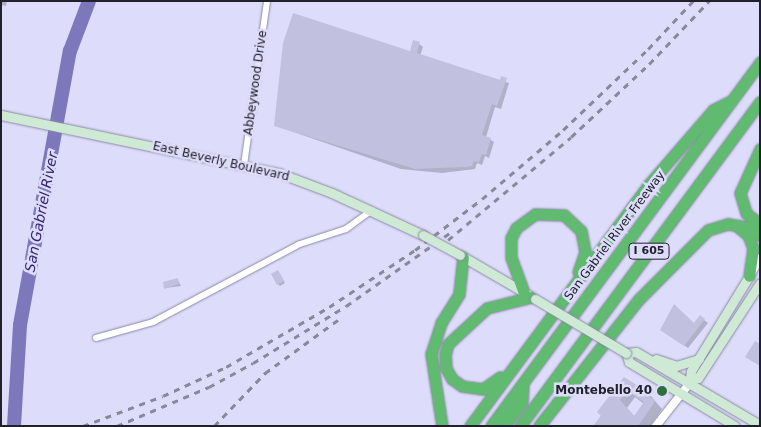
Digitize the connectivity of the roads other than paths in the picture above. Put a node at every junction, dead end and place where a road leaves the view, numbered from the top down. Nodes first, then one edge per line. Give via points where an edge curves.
1 (267, 1) edge
2 (758, 66) edge
3 (733, 100) junction
4 (760, 102) edge
5 (1, 115) edge
6 (760, 149) edge
7 (244, 165) junction
8 (372, 210) junction
9 (757, 221) edge
10 (735, 225) junction
11 (760, 235) edge
12 (461, 256) junction
13 (760, 258) edge
14 (749, 276) junction
15 (760, 283) edge
16 (530, 296) junction
17 (564, 298) junction
18 (96, 338) dead end
19 (526, 348) junction
20 (626, 353) junction
21 (644, 357) junction
22 (699, 358) junction
23 (690, 381) junction
24 (523, 382) junction
25 (681, 393) junction
26 (539, 401) junction
27 (760, 425) edge
28 (442, 426) edge
29 (470, 426) edge
30 (491, 426) edge
31 (504, 426) edge
32 (510, 426) edge
33 (520, 426) edge
34 (539, 426) edge
35 (656, 426) edge
36 (736, 426) edge

1 - 7 street, Abbeywood Drive
2 - 3 highway, San Gabriel River Freeway / I 605
3 - 17 highway via 712,110 649,184
3 - 24 highway, San Gabriel River Freeway / I 605
4 - 26 highway, I 605
5 - 7 main road, East Beverly Boulevard
6 - 9 highway via 740,193 742,204
7 - 8 main road, East Beverly Boulevard via 279,173
8 - 12 main road, East Beverly Boulevard, bridge
8 - 18 street via 346,229 300,244 153,322
10 - 11 highway
10 - 14 highway via 748,236 753,248
10 - 34 highway via 722,224 708,230 670,265 639,299
12 - 16 main road, East Beverly Boulevard
12 - 28 highway via 459,294 441,323 431,354
13 - 14 street
14 - 22 main road
15 - 23 main road via 698,378
16 - 17 highway via 511,257 511,238 524,220 535,214 554,213 572,220 584,242 582,262
16 - 19 highway via 495,305 477,314 448,344 446,368 452,379 462,386 483,388 495,382
16 - 20 main road, East Beverly Boulevard, bridge
17 - 19 highway
19 - 29 highway
20 - 21 main road via 636,352
20 - 25 main road via 629,362
21 - 22 main road via 676,366
21 - 23 main road
22 - 23 main road via 690,374
23 - 25 street
23 - 27 main road
24 - 30 highway, San Gabriel River Freeway / I 605
24 - 31 highway via 522,402
25 - 35 street
25 - 36 main road
26 - 32 highway via 526,404
26 - 33 highway, I 605

